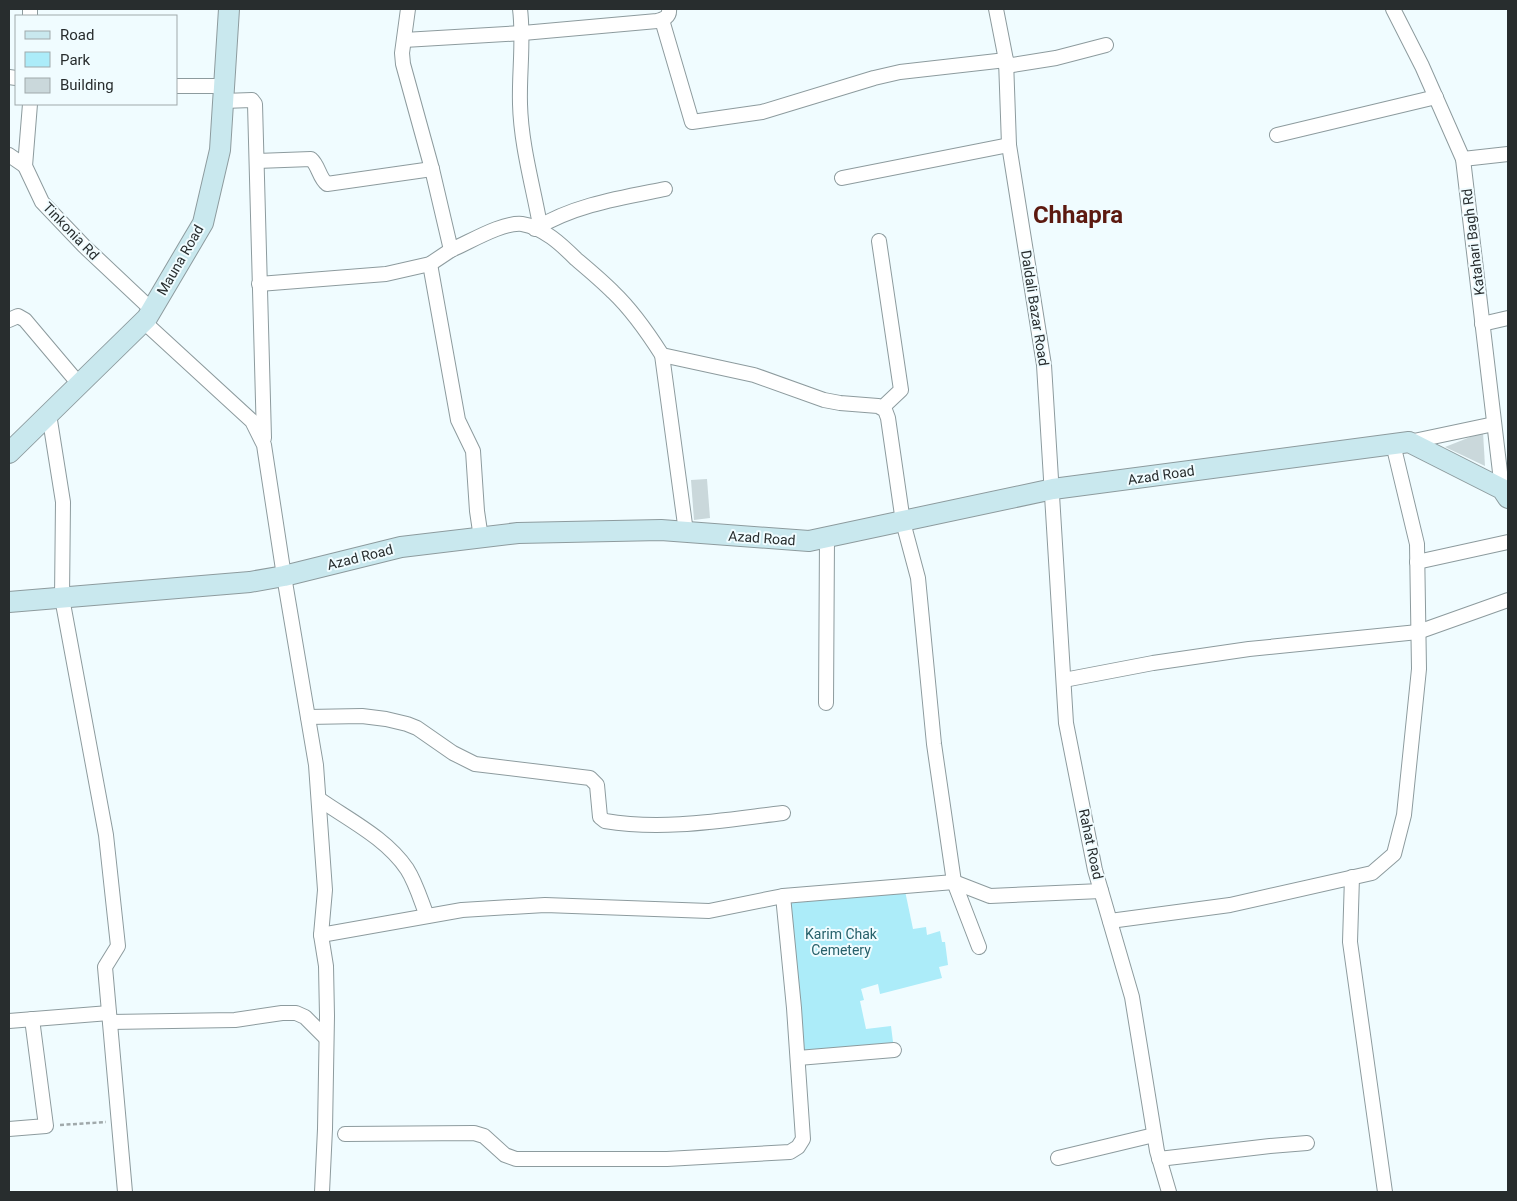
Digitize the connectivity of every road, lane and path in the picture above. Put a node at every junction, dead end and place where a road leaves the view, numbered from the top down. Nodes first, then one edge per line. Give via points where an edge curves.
1 (229, 9) edge
2 (408, 9) edge
3 (520, 9) edge
4 (996, 9) edge
5 (1393, 9) edge
6 (666, 14) edge
7 (523, 33) junction
8 (404, 40) junction
9 (1106, 45) dead end
10 (1006, 63) junction
11 (178, 86) edge
12 (224, 94) junction
13 (1436, 97) junction
14 (30, 105) edge
15 (1277, 135) dead end
16 (1009, 146) junction
17 (1508, 154) edge
18 (1463, 159) junction
19 (257, 160) junction
20 (15, 163) edge
21 (432, 169) junction
22 (842, 178) dead end
23 (665, 189) dead end
24 (538, 227) junction
25 (879, 241) dead end
26 (451, 250) junction
27 (430, 264) junction
28 (259, 284) junction
29 (147, 316) junction
30 (1508, 318) edge
31 (9, 320) edge
32 (1482, 324) junction
33 (662, 355) junction
34 (79, 384) junction
35 (883, 407) junction
36 (49, 414) junction
37 (1494, 424) junction
38 (1401, 443) junction
39 (264, 445) junction
40 (9, 453) edge
41 (1053, 489) junction
42 (1505, 494) edge
43 (904, 522) junction
44 (686, 532) junction
45 (481, 538) junction
46 (827, 538) junction
47 (1508, 542) edge
48 (1417, 562) junction
49 (284, 576) junction
50 (62, 598) junction
51 (1508, 600) edge
52 (9, 602) edge
53 (1418, 632) junction
54 (1064, 680) junction
55 (826, 703) dead end
56 (308, 717) junction
57 (318, 799) junction
58 (783, 813) dead end
59 (1352, 877) junction
60 (954, 882) junction
61 (1101, 891) junction
62 (783, 896) junction
63 (427, 916) junction
64 (1110, 921) junction
65 (322, 935) junction
66 (979, 947) dead end
67 (110, 1017) junction
68 (32, 1019) junction
69 (9, 1021) edge
70 (326, 1038) junction
71 (894, 1050) dead end
72 (798, 1058) junction
73 (119, 1121) junction
74 (46, 1126) junction
75 (9, 1129) edge
76 (345, 1134) dead end
77 (1154, 1135) junction
78 (1306, 1143) dead end
79 (1058, 1158) dead end
80 (1159, 1159) junction
81 (125, 1192) edge
82 (322, 1192) edge
83 (1169, 1192) edge
84 (1386, 1192) edge

1 - 12 street, Mauna Road
2 - 8 street
3 - 7 street
4 - 10 street, Daldali Bazar Road
5 - 13 street, Katahari Bagh Rd
6 - 7 street
6 - 10 street via 692,122 762,112 900,72
7 - 8 street
7 - 24 street via 520,106
8 - 21 street via 402,53 406,78
9 - 10 street via 1056,58
10 - 16 street, Daldali Bazar Road
11 - 12 street
12 - 19 street via 254,101
12 - 29 street, Mauna Road via 220,150 203,223
13 - 15 street
13 - 18 street, Katahari Bagh Rd
14 - 20 street, Tinkonia Rd
16 - 22 street
16 - 41 street, Daldali Bazar Road via 1044,365
17 - 18 street
18 - 32 street, Katahari Bagh Rd
19 - 21 street via 311,159 327,184
19 - 28 street
20 - 29 street, Tinkonia Rd via 42,202
21 - 26 street
23 - 24 street via 578,208
24 - 26 street via 510,225
24 - 33 street via 614,293
25 - 35 street via 901,390
26 - 27 street
27 - 28 street via 386,274
27 - 45 street via 458,420 473,451
28 - 39 street
29 - 34 street, Mauna Road
29 - 39 street, Tinkonia Rd via 252,421
30 - 32 street
31 - 34 street via 18,316 25,320
32 - 37 street, Katahari Bagh Rd
33 - 35 street via 754,375 824,400
33 - 44 street
34 - 36 street, Mauna Road
35 - 43 street via 888,418
36 - 40 street, Mauna Road
36 - 50 street via 63,502
37 - 38 street
37 - 42 street, Katahari Bagh Rd
38 - 41 street, Azad Road
38 - 42 street
38 - 48 street
39 - 49 street
41 - 43 street, Azad Road
41 - 54 street, Rahat Road
43 - 46 street, Azad Road
43 - 60 street via 918,578 934,744
44 - 45 street, Azad Road via 518,534
44 - 46 street, Azad Road via 809,541
45 - 49 street, Azad Road via 401,547
46 - 55 street
47 - 48 street
48 - 53 street
49 - 50 street, Azad Road via 250,582
49 - 56 street
50 - 52 street, Azad Road
50 - 67 street via 108,854 118,946 105,967
51 - 53 street
53 - 54 street via 1249,648
53 - 59 street via 1419,669 1404,815 1394,854 1372,873
54 - 61 street, Rahat Road via 1066,723
56 - 57 street
56 - 58 street via 362,716 400,722 417,728 453,754 475,764 590,778 597,785 600,817 604,821 681,824
57 - 63 street via 396,855 407,870
57 - 65 street via 325,890
59 - 64 street via 1230,905
59 - 84 street via 1350,942
60 - 61 street via 990,896
60 - 62 street
60 - 66 street
61 - 64 street, Rahat Road
62 - 63 street via 710,911 545,905 462,910
62 - 72 street
63 - 65 street
64 - 77 street, Rahat Road via 1132,998
65 - 70 street via 326,966
67 - 68 street
67 - 70 street via 235,1020 296,1013 305,1017
67 - 73 street
68 - 69 street
68 - 74 street
70 - 82 street
71 - 72 street
72 - 76 street via 803,1139 790,1152 667,1159 516,1159 505,1155 484,1136 474,1133
73 - 74 path
73 - 81 street
74 - 75 street
77 - 79 street
77 - 80 street, Rahat Road
78 - 80 street
80 - 83 street, Rahat Road

